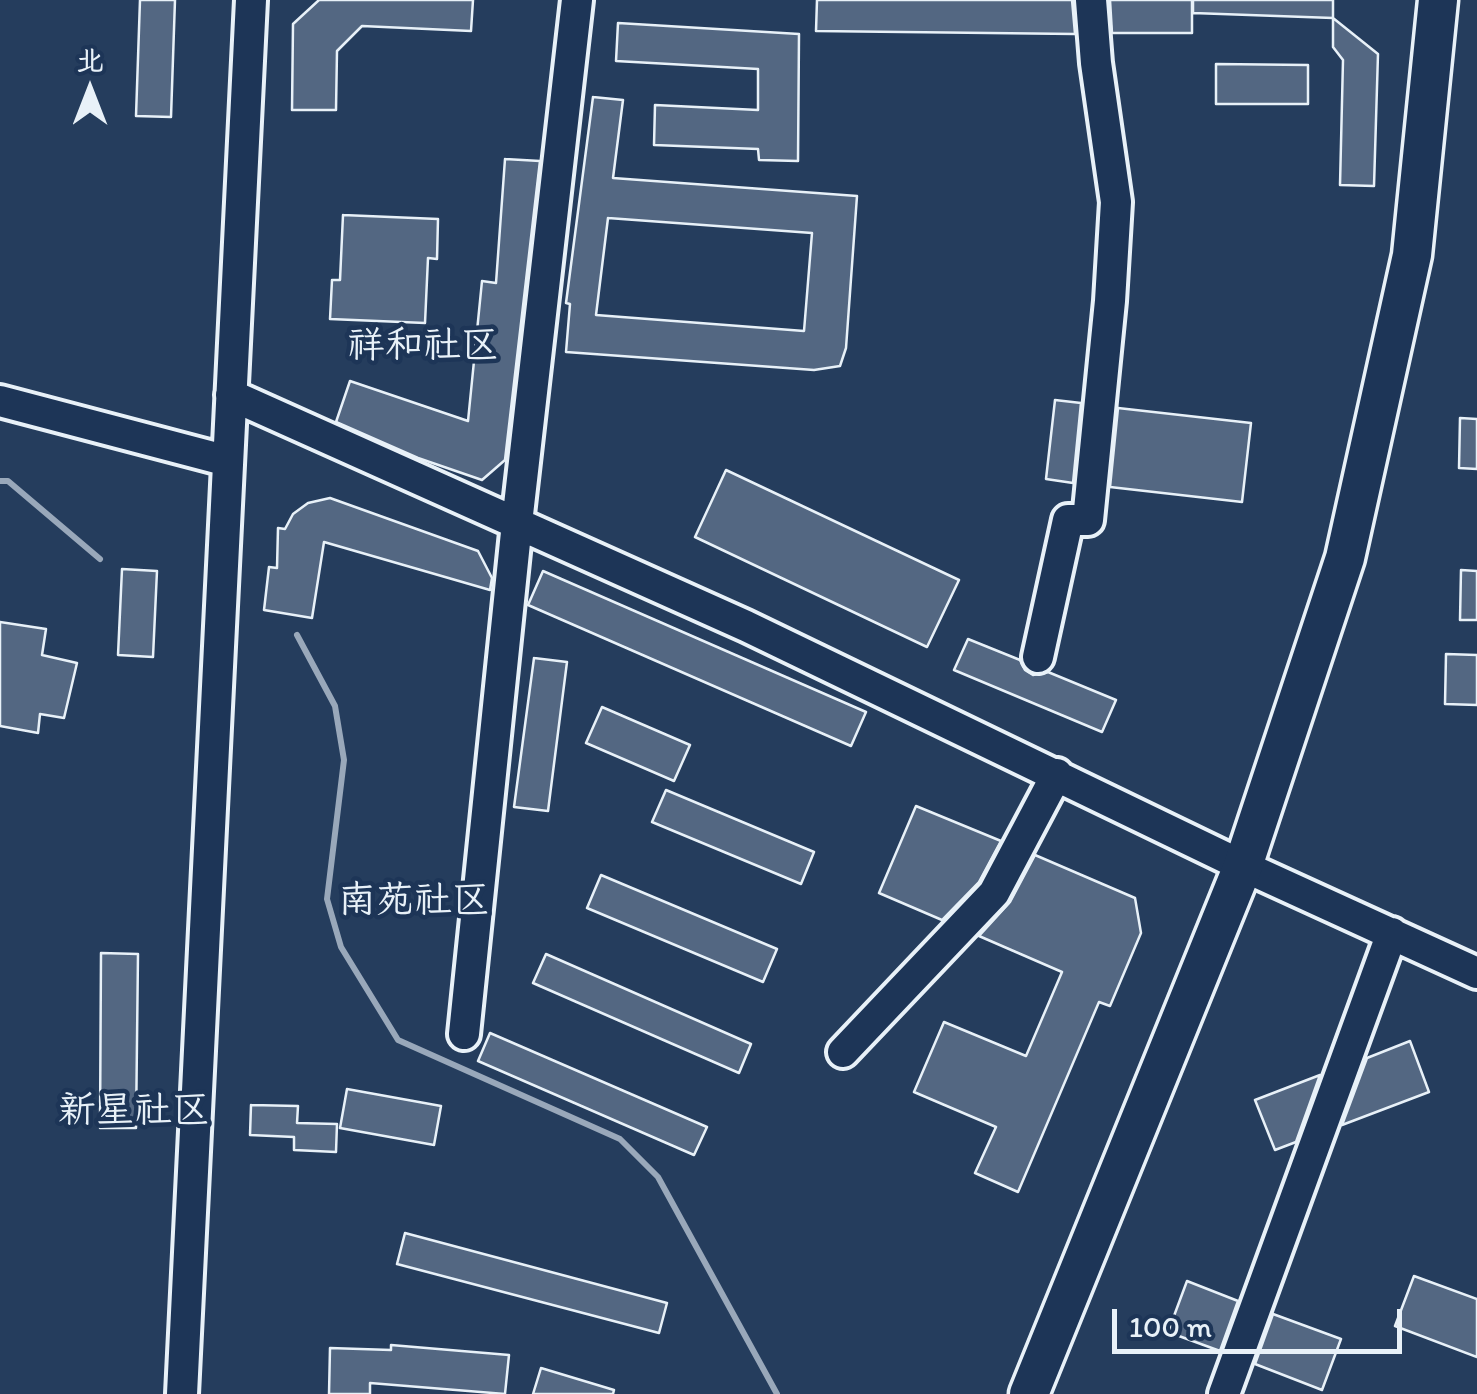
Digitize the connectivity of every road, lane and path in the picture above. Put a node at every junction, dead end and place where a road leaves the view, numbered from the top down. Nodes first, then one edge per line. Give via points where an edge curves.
1 (250, 0) edge
2 (577, 0) edge
3 (1091, 0) edge
4 (1438, 0) edge
5 (231, 395) junction
6 (0, 401) edge
7 (228, 460) junction
8 (517, 523) junction
9 (1038, 657) dead end
10 (1057, 774) junction
11 (1243, 866) junction
12 (1392, 933) junction
13 (1477, 973) edge
14 (464, 1034) dead end
15 (843, 1052) dead end
16 (182, 1394) edge
17 (1029, 1394) edge
18 (1224, 1394) edge

1 - 5 street
2 - 8 street
3 - 9 street via 1116,202 1110,302 1088,520 1068,520
4 - 11 main road via 1412,256 1354,520
5 - 7 street
5 - 8 street
6 - 7 street
7 - 16 street
8 - 10 street
8 - 14 street
10 - 11 street
10 - 15 street via 994,893
11 - 12 street
11 - 17 main road
12 - 13 street
12 - 18 street

